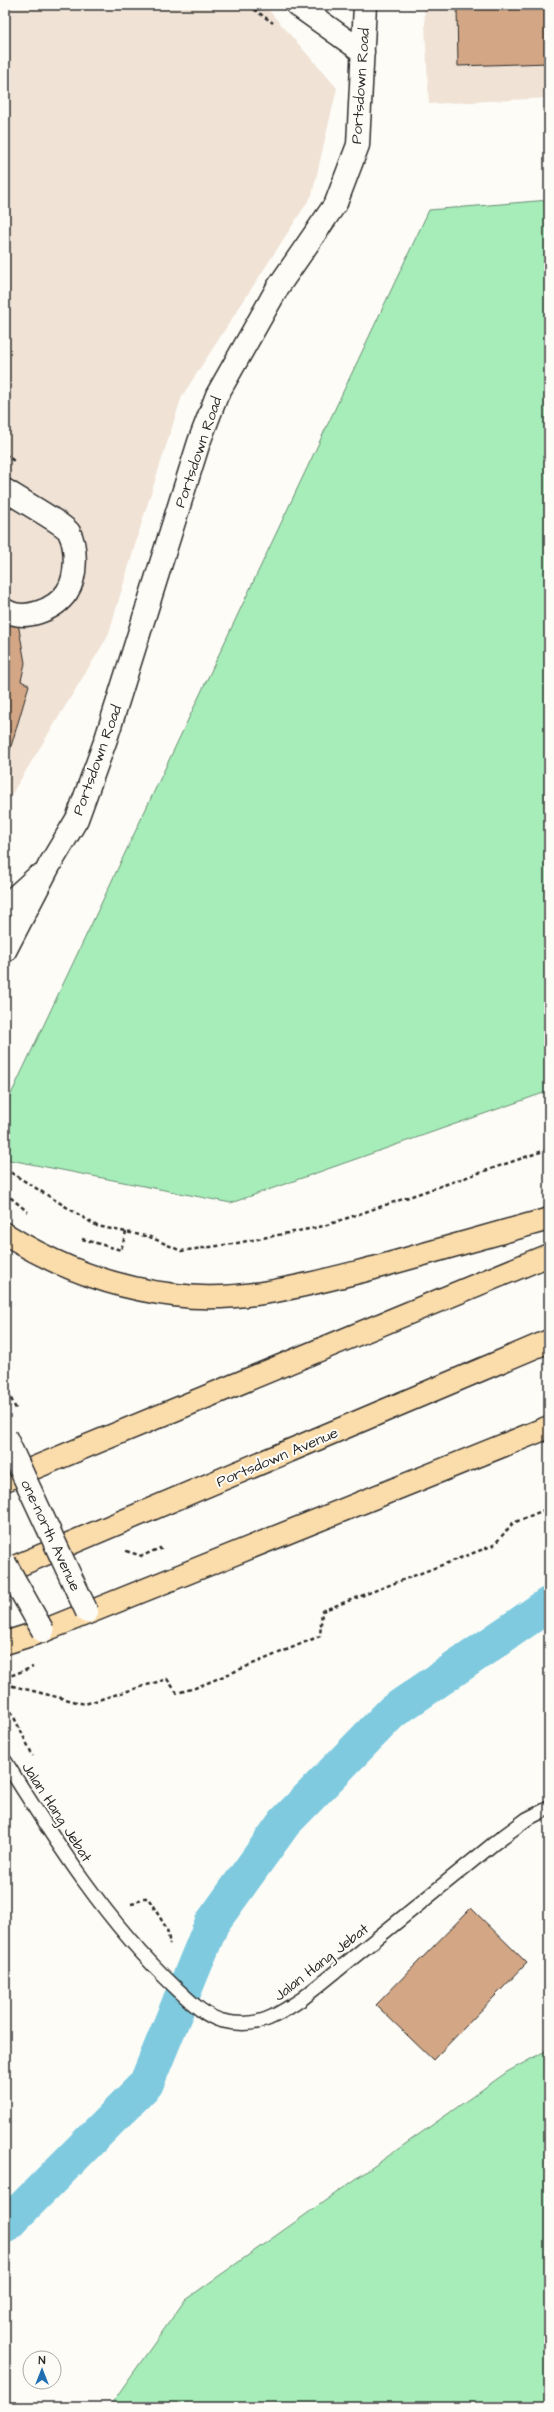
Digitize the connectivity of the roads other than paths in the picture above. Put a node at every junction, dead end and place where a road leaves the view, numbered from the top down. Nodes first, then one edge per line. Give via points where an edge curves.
1 (297, 5) edge
2 (364, 5) edge
3 (363, 52) junction
4 (5, 490) edge
5 (5, 610) edge
6 (49, 866) junction
7 (5, 906) edge
8 (5, 951) edge
9 (549, 1219) edge
10 (5, 1234) edge
11 (549, 1255) edge
12 (549, 1341) edge
13 (549, 1427) edge
14 (5, 1436) edge
15 (5, 1480) edge
16 (5, 1563) edge
17 (5, 1572) edge
18 (87, 1612) junction
19 (43, 1631) junction
20 (5, 1644) edge
21 (5, 1760) edge
22 (549, 1808) edge

1 - 3 street
2 - 3 street, Portsdown Road
3 - 6 street, Portsdown Road via 358,145 336,203 278,287 217,395 199,442 106,739 77,819
4 - 5 street via 68,531 74,550 73,577 68,591 54,605 32,614 12,614
6 - 7 street, Portsdown Road
6 - 8 street, Portsdown Road
9 - 10 highway via 317,1283 227,1297 174,1296 107,1282 37,1254
11 - 15 highway
12 - 17 highway, Portsdown Avenue
13 - 18 highway
14 - 18 street, one-north Avenue, bridge
16 - 19 street, bridge
18 - 19 highway
19 - 20 highway
21 - 22 lane, Jalan Hang Jebat via 80,1877 119,1926 171,1984 195,2006 222,2021 250,2024 273,2018 302,1999 497,1841

